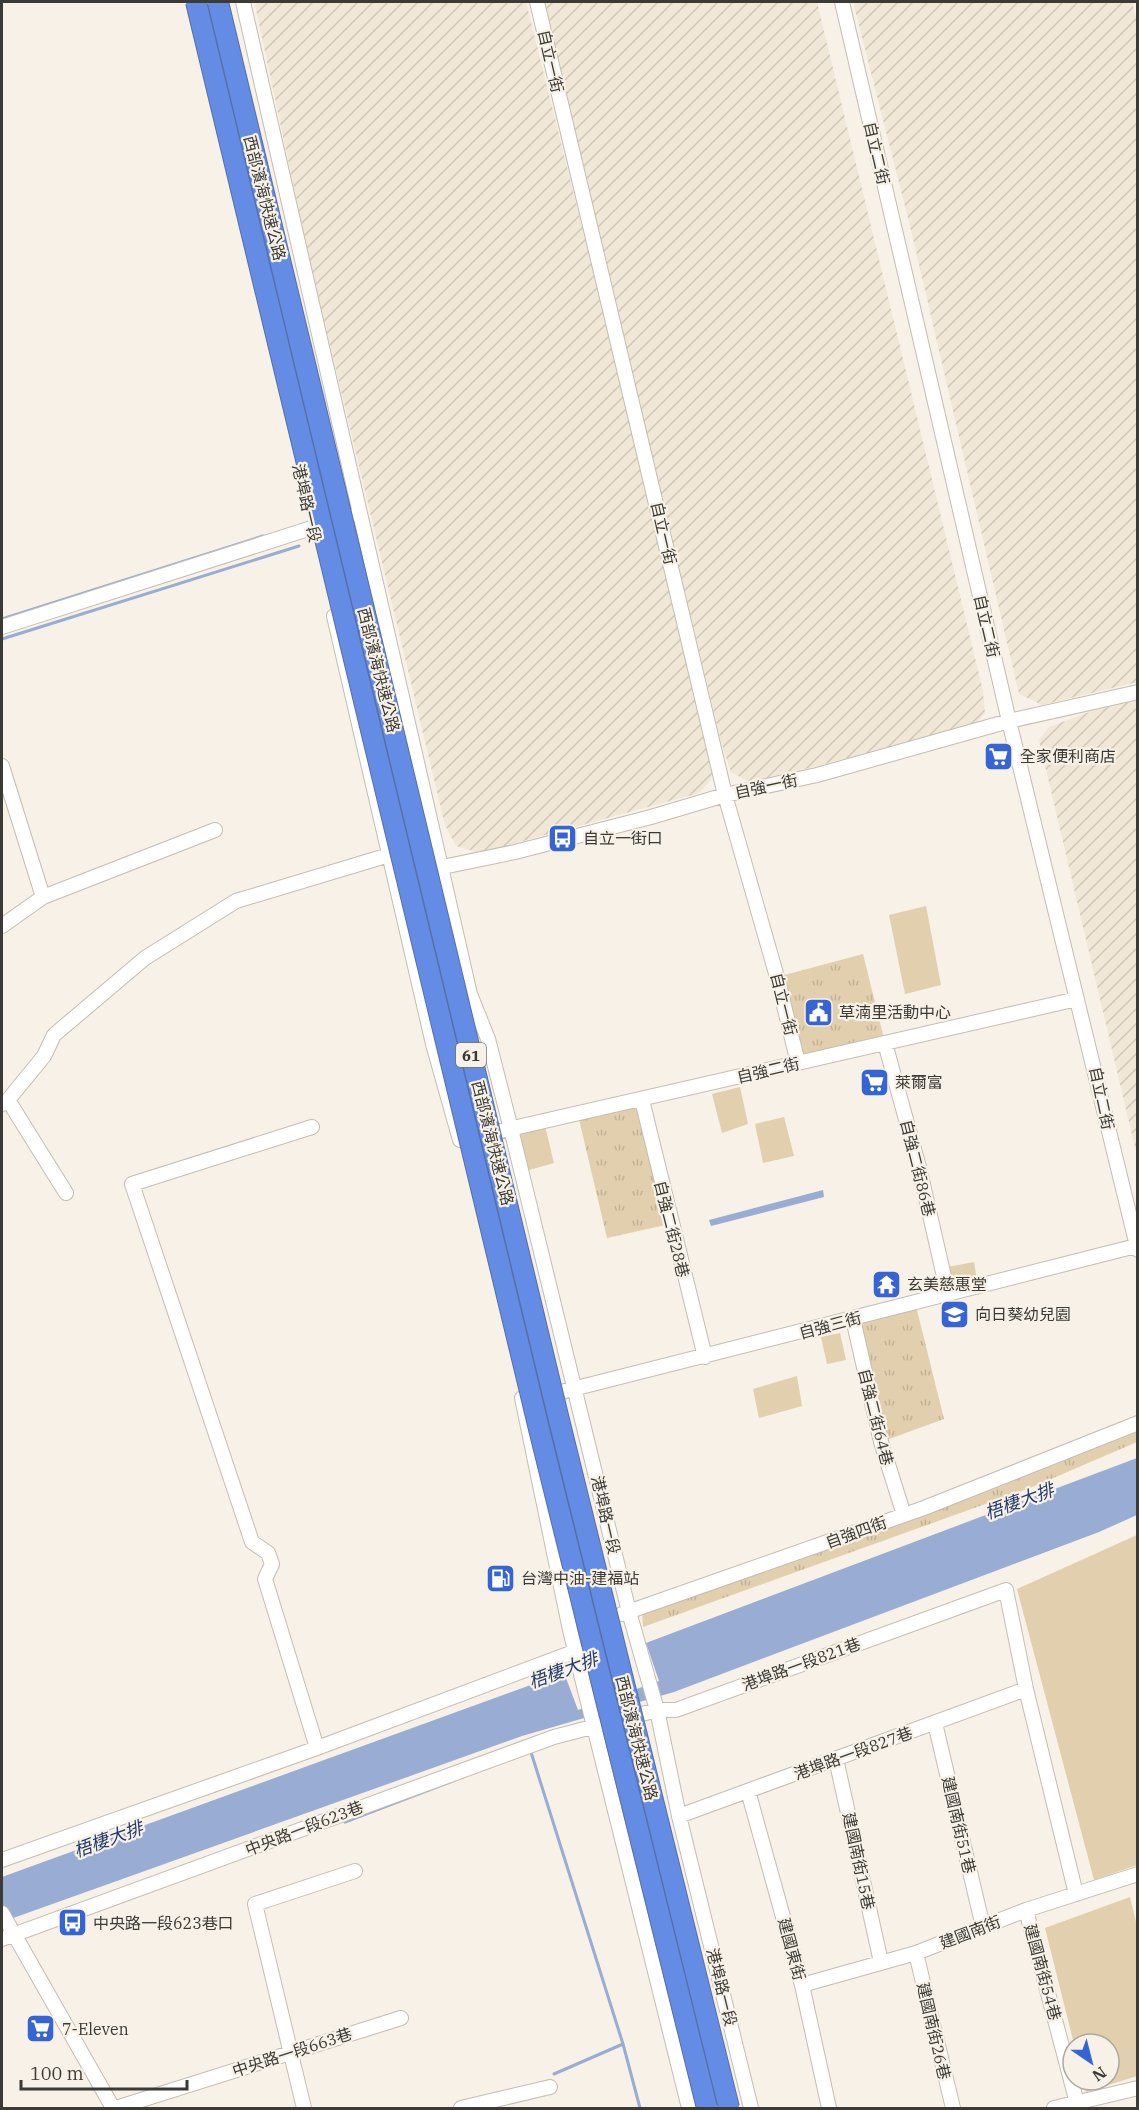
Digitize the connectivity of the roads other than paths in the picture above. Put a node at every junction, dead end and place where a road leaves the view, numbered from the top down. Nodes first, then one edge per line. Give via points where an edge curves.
1 (186, 2) edge
2 (196, 2) edge
3 (218, 2) edge
4 (243, 2) edge
5 (537, 2) edge
6 (842, 2) edge
7 (359, 512) junction
8 (314, 529) junction
9 (2, 627) edge
10 (1137, 692) edge
11 (1009, 721) junction
12 (2, 766) edge
13 (725, 795) junction
14 (214, 830) dead end
15 (389, 855) junction
16 (442, 867) junction
17 (394, 877) junction
18 (43, 897) junction
19 (2, 926) edge
20 (470, 994) junction
21 (1077, 999) junction
22 (425, 1006) junction
23 (885, 1043) junction
24 (798, 1063) junction
25 (472, 1098) junction
26 (642, 1100) junction
27 (5, 1102) edge
28 (312, 1126) dead end
29 (511, 1129) junction
30 (480, 1136) junction
31 (460, 1139) junction
32 (66, 1193) dead end
33 (1137, 1248) edge
34 (948, 1294) junction
35 (853, 1319) junction
36 (705, 1357) junction
37 (576, 1389) junction
38 (542, 1397) junction
39 (523, 1402) junction
40 (559, 1420) junction
41 (1137, 1423) edge
42 (539, 1429) junction
43 (904, 1515) junction
44 (629, 1612) junction
45 (597, 1622) junction
46 (570, 1630) junction
47 (576, 1650) junction
48 (1026, 1689) junction
49 (657, 1710) junction
50 (621, 1719) junction
51 (935, 1723) junction
52 (594, 1725) junction
53 (317, 1748) junction
54 (836, 1759) junction
55 (748, 1791) junction
56 (679, 1816) junction
57 (2, 1860) edge
58 (355, 1871) dead end
59 (1137, 1878) edge
60 (1076, 1894) junction
61 (1026, 1910) junction
62 (9, 1924) edge
63 (983, 1927) junction
64 (2, 1939) edge
65 (916, 1953) junction
66 (881, 1962) junction
67 (802, 1985) junction
68 (401, 2018) dead end
69 (290, 2052) junction
70 (550, 2087) dead end
71 (1137, 2088) edge
72 (1077, 2103) junction
73 (114, 2109) edge
74 (304, 2109) edge
75 (461, 2109) edge
76 (689, 2109) edge
77 (698, 2109) edge
78 (707, 2109) edge
79 (717, 2109) edge
80 (729, 2109) edge
81 (737, 2109) edge
82 (751, 2109) edge
83 (829, 2109) edge
84 (953, 2109) edge
85 (1054, 2109) edge

1 - 8 street, 港埠路一段
2 - 42 highway, 西部濱海快速公路 / 61, bridge
3 - 40 highway, 西部濱海快速公路 / 61, bridge
4 - 7 street, 港埠路一段
5 - 13 street, 自立一街
6 - 11 street, 自立二街
7 - 8 street
7 - 16 street, 港埠路一段
8 - 9 street
8 - 15 street, 港埠路一段
10 - 11 street, 自強一街
11 - 13 street, 自強一街 via 817,775
11 - 21 street, 自立二街
12 - 18 street
13 - 16 street, 自強一街 via 515,852
13 - 24 street, 自立一街
14 - 18 street
15 - 17 street, 港埠路一段
15 - 27 street via 236,901 145,958 54,1035 44,1056
16 - 17 street, 自強一街
16 - 20 street, 港埠路一段
17 - 22 street, 港埠路一段
18 - 19 street
20 - 25 street, 港埠路一段
20 - 29 street, 港埠路一段 via 488,1039
21 - 23 street, 自強二街
21 - 33 street, 自立二街
22 - 25 street, 港埠路一段
22 - 31 street, 港埠路一段
23 - 24 street, 自強二街
23 - 34 street, 自強二街86巷
24 - 26 street, 自強二街
25 - 30 street, 港埠路一段
26 - 29 street, 自強二街
26 - 36 street, 自強二街28巷
27 - 32 street
28 - 53 street via 132,1184 252,1542 268,1553 272,1564 265,1579
29 - 30 street, 自強二街
29 - 37 street, 港埠路一段
30 - 31 street, 自強二街
30 - 38 street, 港埠路一段
31 - 39 street, 港埠路一段
33 - 34 street, 自強三街
34 - 35 street, 自強三街
35 - 36 street, 自強三街
35 - 43 street, 自強二街64巷 via 881,1442
36 - 37 street, 自強三街
37 - 38 street, 自強三街
37 - 44 street, 港埠路一段
38 - 39 street, 自強三街
38 - 45 street, 港埠路一段
39 - 46 street, 港埠路一段
40 - 80 highway, 西部濱海快速公路 / 61, bridge
40 - 81 highway, bridge via 601,1536
41 - 43 street, 自強四街
42 - 77 highway, bridge via 547,1492
42 - 78 highway, 西部濱海快速公路 / 61, bridge
43 - 44 street, 自強四街
44 - 45 street, 自強四街
44 - 49 street, 港埠路一段
45 - 46 street, 自強四街
45 - 50 street, 港埠路一段
46 - 47 street, 港埠路一段
47 - 52 street, 港埠路一段
47 - 53 street
48 - 49 street, 港埠路一段821巷 via 1006,1590 675,1710
48 - 51 street, 港埠路一段827巷
48 - 60 street
49 - 50 street, 港埠路一段821巷
49 - 56 street, 港埠路一段
50 - 52 street, 港埠路一段821巷
50 - 79 street, 港埠路一段
51 - 54 street, 港埠路一段827巷
51 - 63 street, 建國南街51巷
52 - 62 street, 中央路一段623巷
52 - 76 street, 港埠路一段
53 - 57 street
54 - 55 street, 港埠路一段827巷
54 - 66 street, 建國南街15巷
55 - 56 street, 港埠路一段827巷
55 - 67 street, 建國東街
56 - 82 street, 港埠路一段
58 - 69 street via 255,1904
59 - 60 street, 建國南街
60 - 61 street, 建國南街
61 - 63 street, 建國南街
61 - 72 street, 建國南街54巷
62 - 64 street, 中央路一段623巷
62 - 73 street
63 - 65 street, 建國南街
65 - 66 street, 建國南街
65 - 84 street, 建國南街26巷
66 - 67 street, 建國南街
67 - 83 street, 建國東街
68 - 69 street, 中央路一段663巷
69 - 73 street, 中央路一段663巷
69 - 74 street
70 - 75 street
71 - 72 street
72 - 85 street

